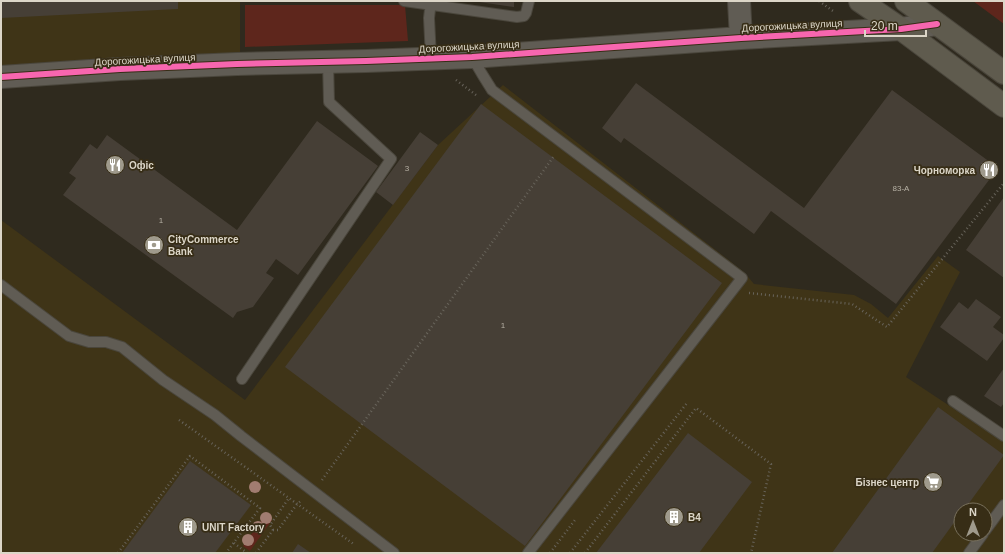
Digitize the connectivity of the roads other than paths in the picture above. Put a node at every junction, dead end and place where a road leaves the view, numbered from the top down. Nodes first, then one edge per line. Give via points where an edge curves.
1 (404, 1) edge
2 (529, 1) edge
3 (740, 1) edge
4 (860, 1) edge
5 (906, 1) edge
6 (431, 3) edge
7 (937, 24) junction
8 (901, 29) junction
9 (742, 38) junction
10 (472, 57) junction
11 (431, 58) junction
12 (328, 62) junction
13 (1004, 74) edge
14 (1, 77) edge
15 (1004, 106) edge
16 (1, 285) edge
17 (242, 379) dead end
18 (954, 401) dead end
19 (1004, 436) edge
20 (1004, 504) edge
21 (993, 520) edge
22 (977, 542) edge
23 (394, 553) edge
24 (528, 553) edge
25 (969, 553) edge

1 - 6 lane
2 - 6 lane via 526,13 521,17
3 - 9 street, Дорогожицька вулиця
4 - 8 main road
5 - 7 main road
6 - 11 lane
7 - 8 street, Дорогожицька вулиця
7 - 13 main road
8 - 9 street, Дорогожицька вулиця
8 - 15 main road
9 - 10 street, Дорогожицька вулиця
10 - 11 street, Дорогожицька вулиця
10 - 24 lane via 492,90 742,278
11 - 12 street, Дорогожицька вулиця
12 - 14 street, Дорогожицька вулиця via 120,69
12 - 17 lane via 329,102 391,159
16 - 23 lane via 69,336 122,347
18 - 19 lane
20 - 21 lane
22 - 25 lane

